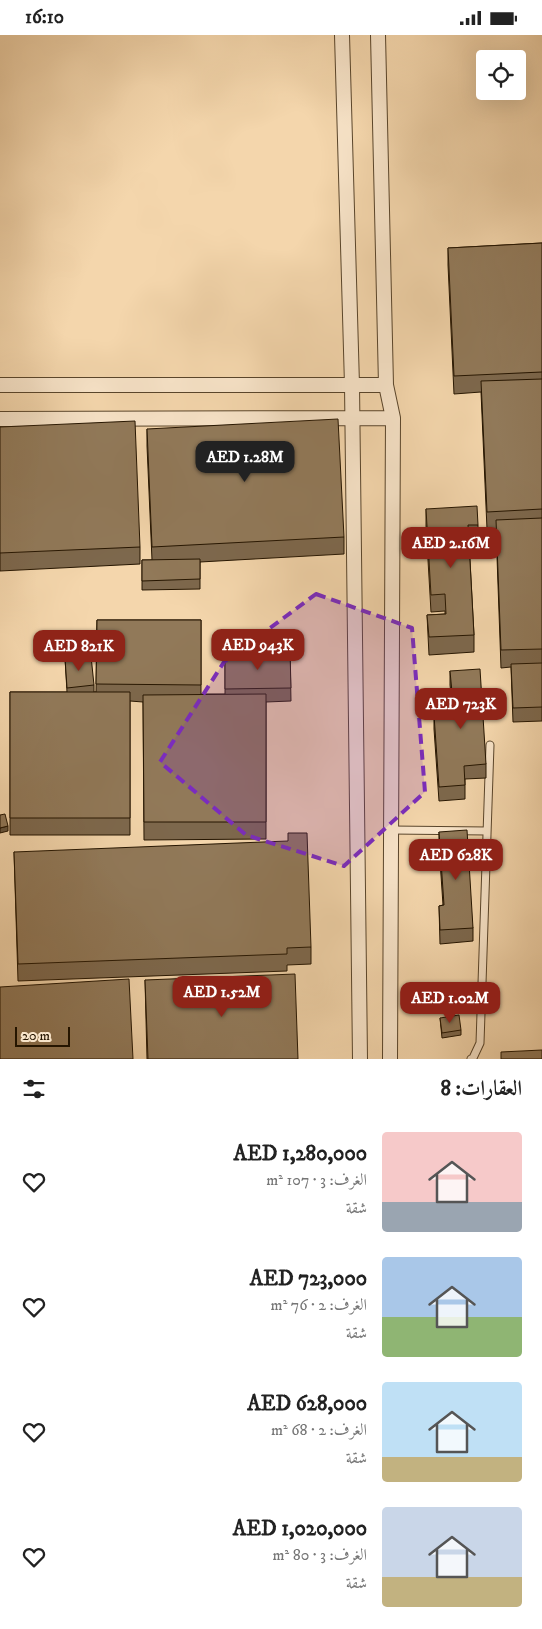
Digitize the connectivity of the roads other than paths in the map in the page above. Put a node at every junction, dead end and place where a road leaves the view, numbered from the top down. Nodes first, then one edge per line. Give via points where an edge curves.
1 (342, 35) edge
2 (378, 35) edge
3 (0, 385) edge
4 (352, 385) junction
5 (386, 385) junction
6 (352, 418) junction
7 (392, 418) junction
8 (0, 419) edge
9 (490, 745) dead end
10 (391, 830) junction
11 (487, 831) junction
12 (360, 1059) edge
13 (390, 1059) edge
14 (471, 1059) edge

1 - 4 street
2 - 5 street
3 - 4 street
4 - 5 street
4 - 6 street
5 - 7 street
6 - 7 street
6 - 8 street
6 - 12 street
7 - 10 street
9 - 11 lane
10 - 11 lane
10 - 13 street
11 - 14 lane via 480,1043

